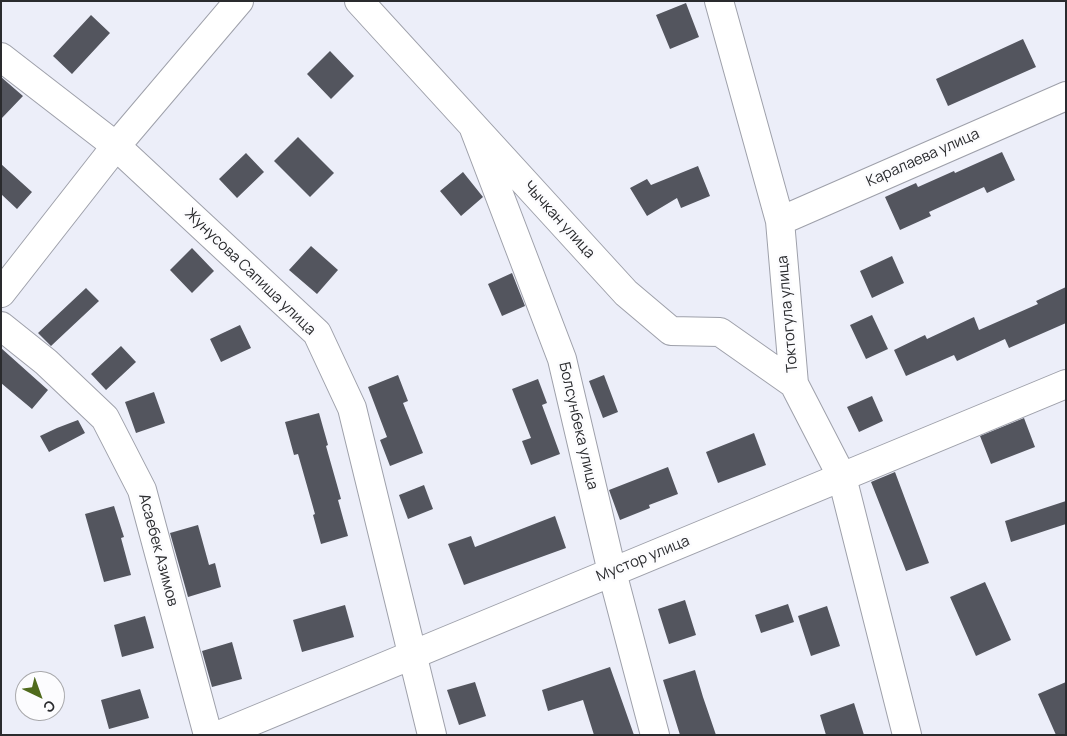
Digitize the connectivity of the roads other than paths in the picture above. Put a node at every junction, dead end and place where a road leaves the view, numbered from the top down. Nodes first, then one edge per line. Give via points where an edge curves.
1 (239, 1) edge
2 (359, 1) edge
3 (719, 1) edge
4 (1, 56) edge
5 (1066, 96) edge
6 (474, 126) junction
7 (116, 146) junction
8 (780, 220) junction
9 (1, 293) edge
10 (1, 326) edge
11 (794, 384) junction
12 (1066, 384) edge
13 (842, 477) junction
14 (612, 572) junction
15 (412, 655) junction
16 (208, 735) edge
17 (219, 735) edge
18 (432, 735) edge
19 (655, 735) edge
20 (907, 735) edge

1 - 7 street
2 - 6 street, Чычкан улица
3 - 8 street, Токтогула улица
4 - 7 street, Жунусова Сапиша улица
5 - 8 street, Каралаева улица
6 - 11 street, Чычкан улица via 626,293 671,331 720,332
6 - 14 street, Болсунбека улица via 562,359
7 - 9 street
7 - 15 street, Жунусова Сапиша улица via 316,332 352,408
8 - 11 street, Токтогула улица
10 - 16 street, Асаебек Азимов via 46,362 105,418 142,490
11 - 13 street, Токтогула улица
12 - 13 street, Мустор улица
13 - 14 street, Мустор улица
13 - 20 street, Токтогула улица
14 - 15 street, Мустор улица
14 - 19 street, Болсунбека улица
15 - 17 street, Мустор улица
15 - 18 street, Жунусова Сапиша улица

